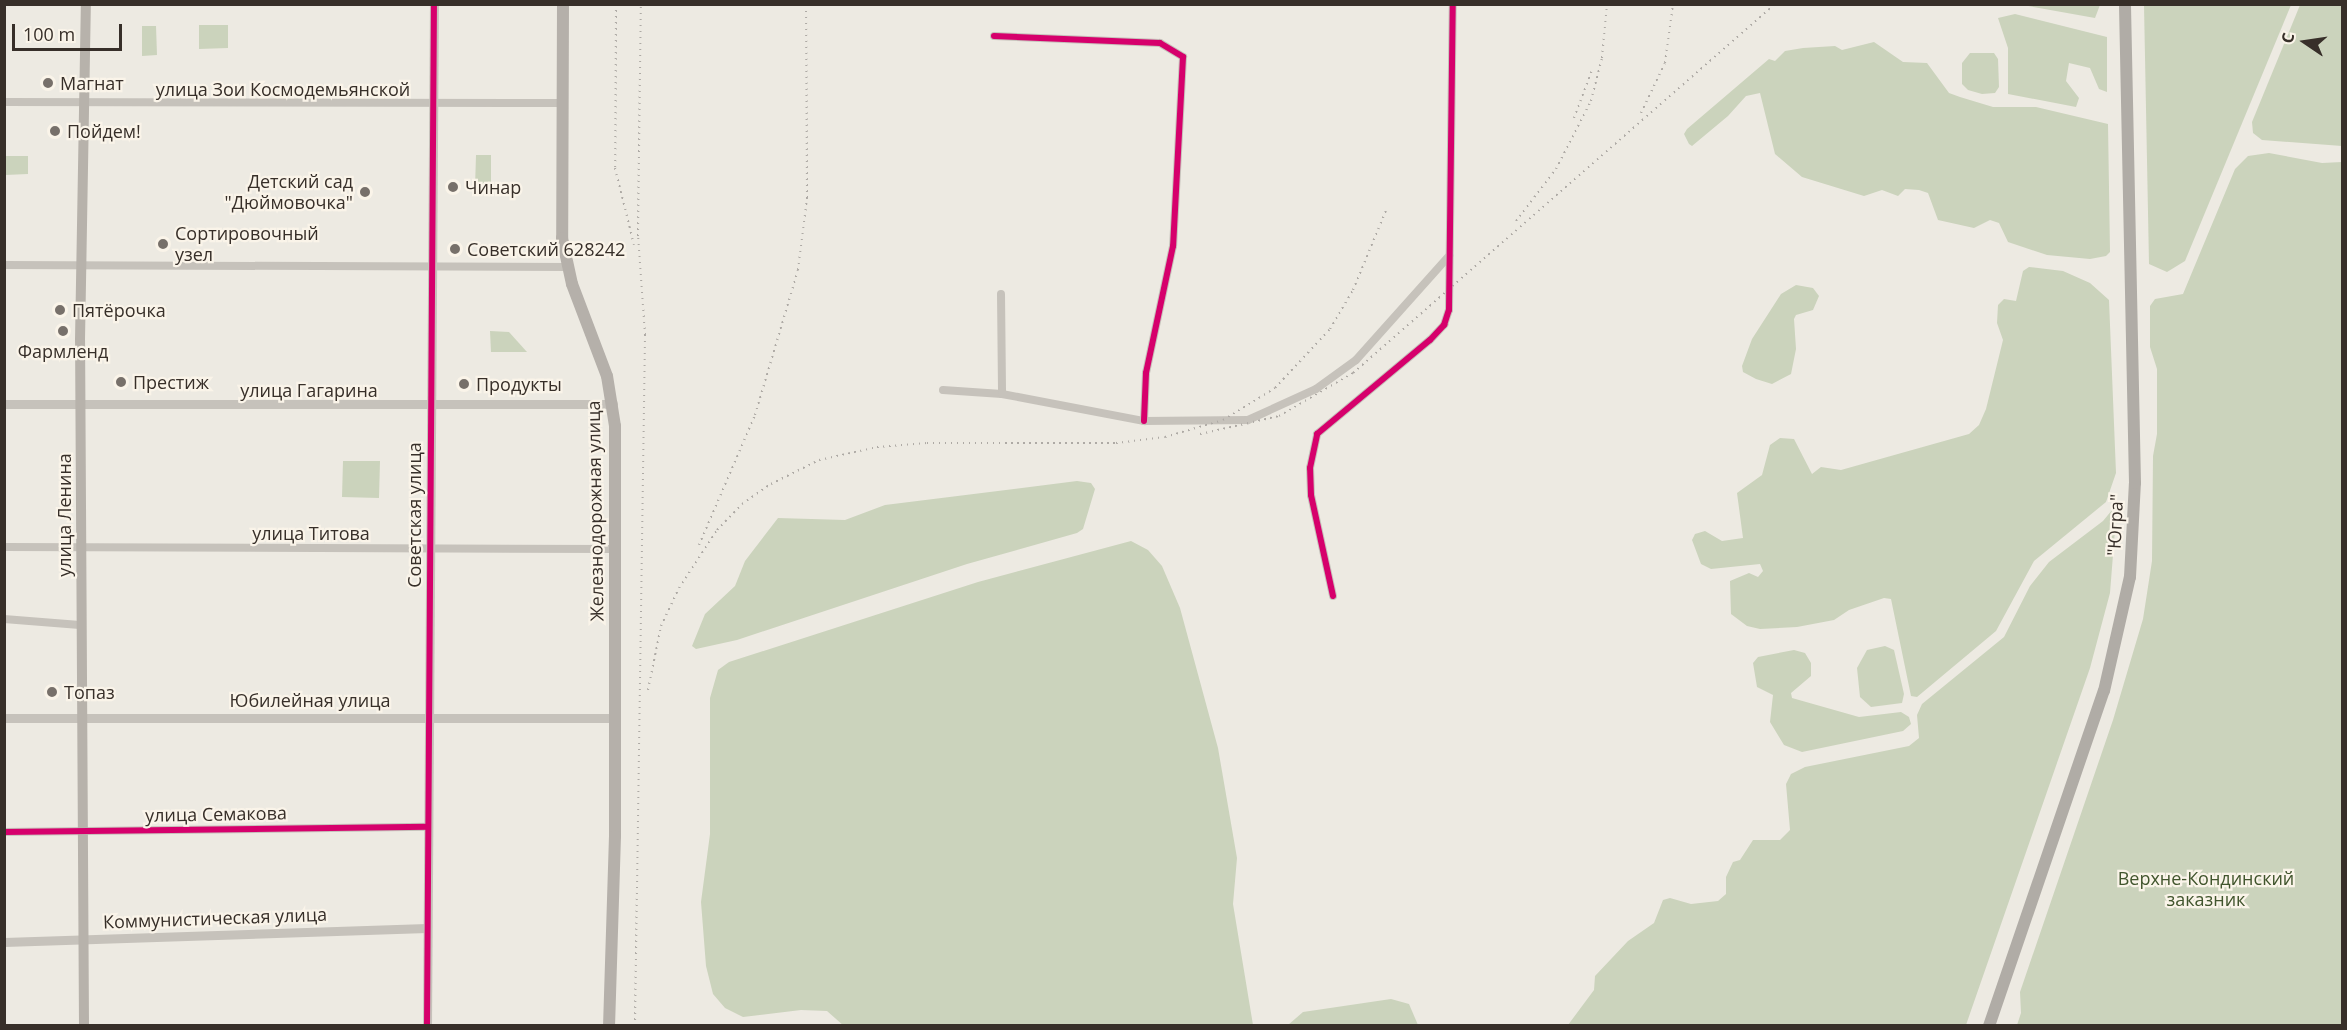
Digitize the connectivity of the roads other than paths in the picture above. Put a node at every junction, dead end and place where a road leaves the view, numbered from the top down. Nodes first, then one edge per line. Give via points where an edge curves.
1 (86, 4) edge
2 (435, 4) edge
3 (563, 4) edge
4 (1453, 4) edge
5 (2125, 4) edge
6 (994, 36) dead end
7 (4, 102) edge
8 (84, 103) junction
9 (561, 103) junction
10 (434, 105) junction
11 (1449, 256) junction
12 (4, 265) edge
13 (82, 266) junction
14 (430, 266) junction
15 (568, 267) junction
16 (1001, 294) dead end
17 (943, 390) dead end
18 (1002, 394) junction
19 (4, 404) edge
20 (613, 404) junction
21 (80, 405) junction
22 (429, 406) junction
23 (1144, 421) junction
24 (4, 547) edge
25 (80, 548) junction
26 (429, 549) junction
27 (616, 549) junction
28 (1333, 596) dead end
29 (4, 619) edge
30 (80, 625) junction
31 (80, 717) junction
32 (429, 717) junction
33 (4, 718) edge
34 (616, 718) junction
35 (428, 827) junction
36 (81, 831) junction
37 (4, 832) edge
38 (427, 928) junction
39 (83, 939) junction
40 (4, 942) edge
41 (84, 1026) edge
42 (428, 1026) edge
43 (609, 1026) edge
44 (1989, 1026) edge

1 - 8 main road, улица Ленина
2 - 10 street, Советская улица
3 - 9 main road, Железнодорожная улица
4 - 11 street
5 - 44 highway, "Югра" via 2135,483 2130,578 2104,692
6 - 23 street via 1160,43 1183,57 1173,246 1146,373
7 - 8 street, улица Зои Космодемьянской
8 - 10 street, улица Зои Космодемьянской
8 - 13 main road, улица Ленина
9 - 10 street, улица Зои Космодемьянской
9 - 15 main road, Железнодорожная улица via 560,208
10 - 14 street, Советская улица
11 - 23 street via 1374,342 1316,389 1248,420
11 - 28 street via 1449,310 1444,325 1326,423 1315,440 1311,495
12 - 13 street
13 - 14 street
13 - 21 main road, улица Ленина
14 - 15 street
14 - 22 street, Советская улица
15 - 20 main road, Железнодорожная улица via 601,355
16 - 18 street
17 - 18 street
18 - 23 street
19 - 21 street, улица Гагарина
20 - 22 street, улица Гагарина
20 - 27 main road, Железнодорожная улица
21 - 22 street, улица Гагарина
21 - 25 main road, улица Ленина
22 - 26 street, Советская улица
24 - 25 street, улица Титова
25 - 26 street, улица Титова
25 - 30 main road, улица Ленина
26 - 27 street, улица Титова
26 - 32 street, Советская улица
27 - 34 main road, Железнодорожная улица
29 - 30 street
30 - 31 main road, улица Ленина
31 - 32 street, Юбилейная улица
31 - 33 street, Юбилейная улица
31 - 36 main road, улица Ленина
32 - 34 street, Юбилейная улица
32 - 35 street, Советская улица
34 - 43 main road, Железнодорожная улица
35 - 36 street, улица Семакова
35 - 38 street, Советская улица
36 - 37 street, улица Семакова
36 - 39 main road, улица Ленина
38 - 39 street, Коммунистическая улица
38 - 42 street, Советская улица
39 - 40 street, Коммунистическая улица
39 - 41 main road, улица Ленина

